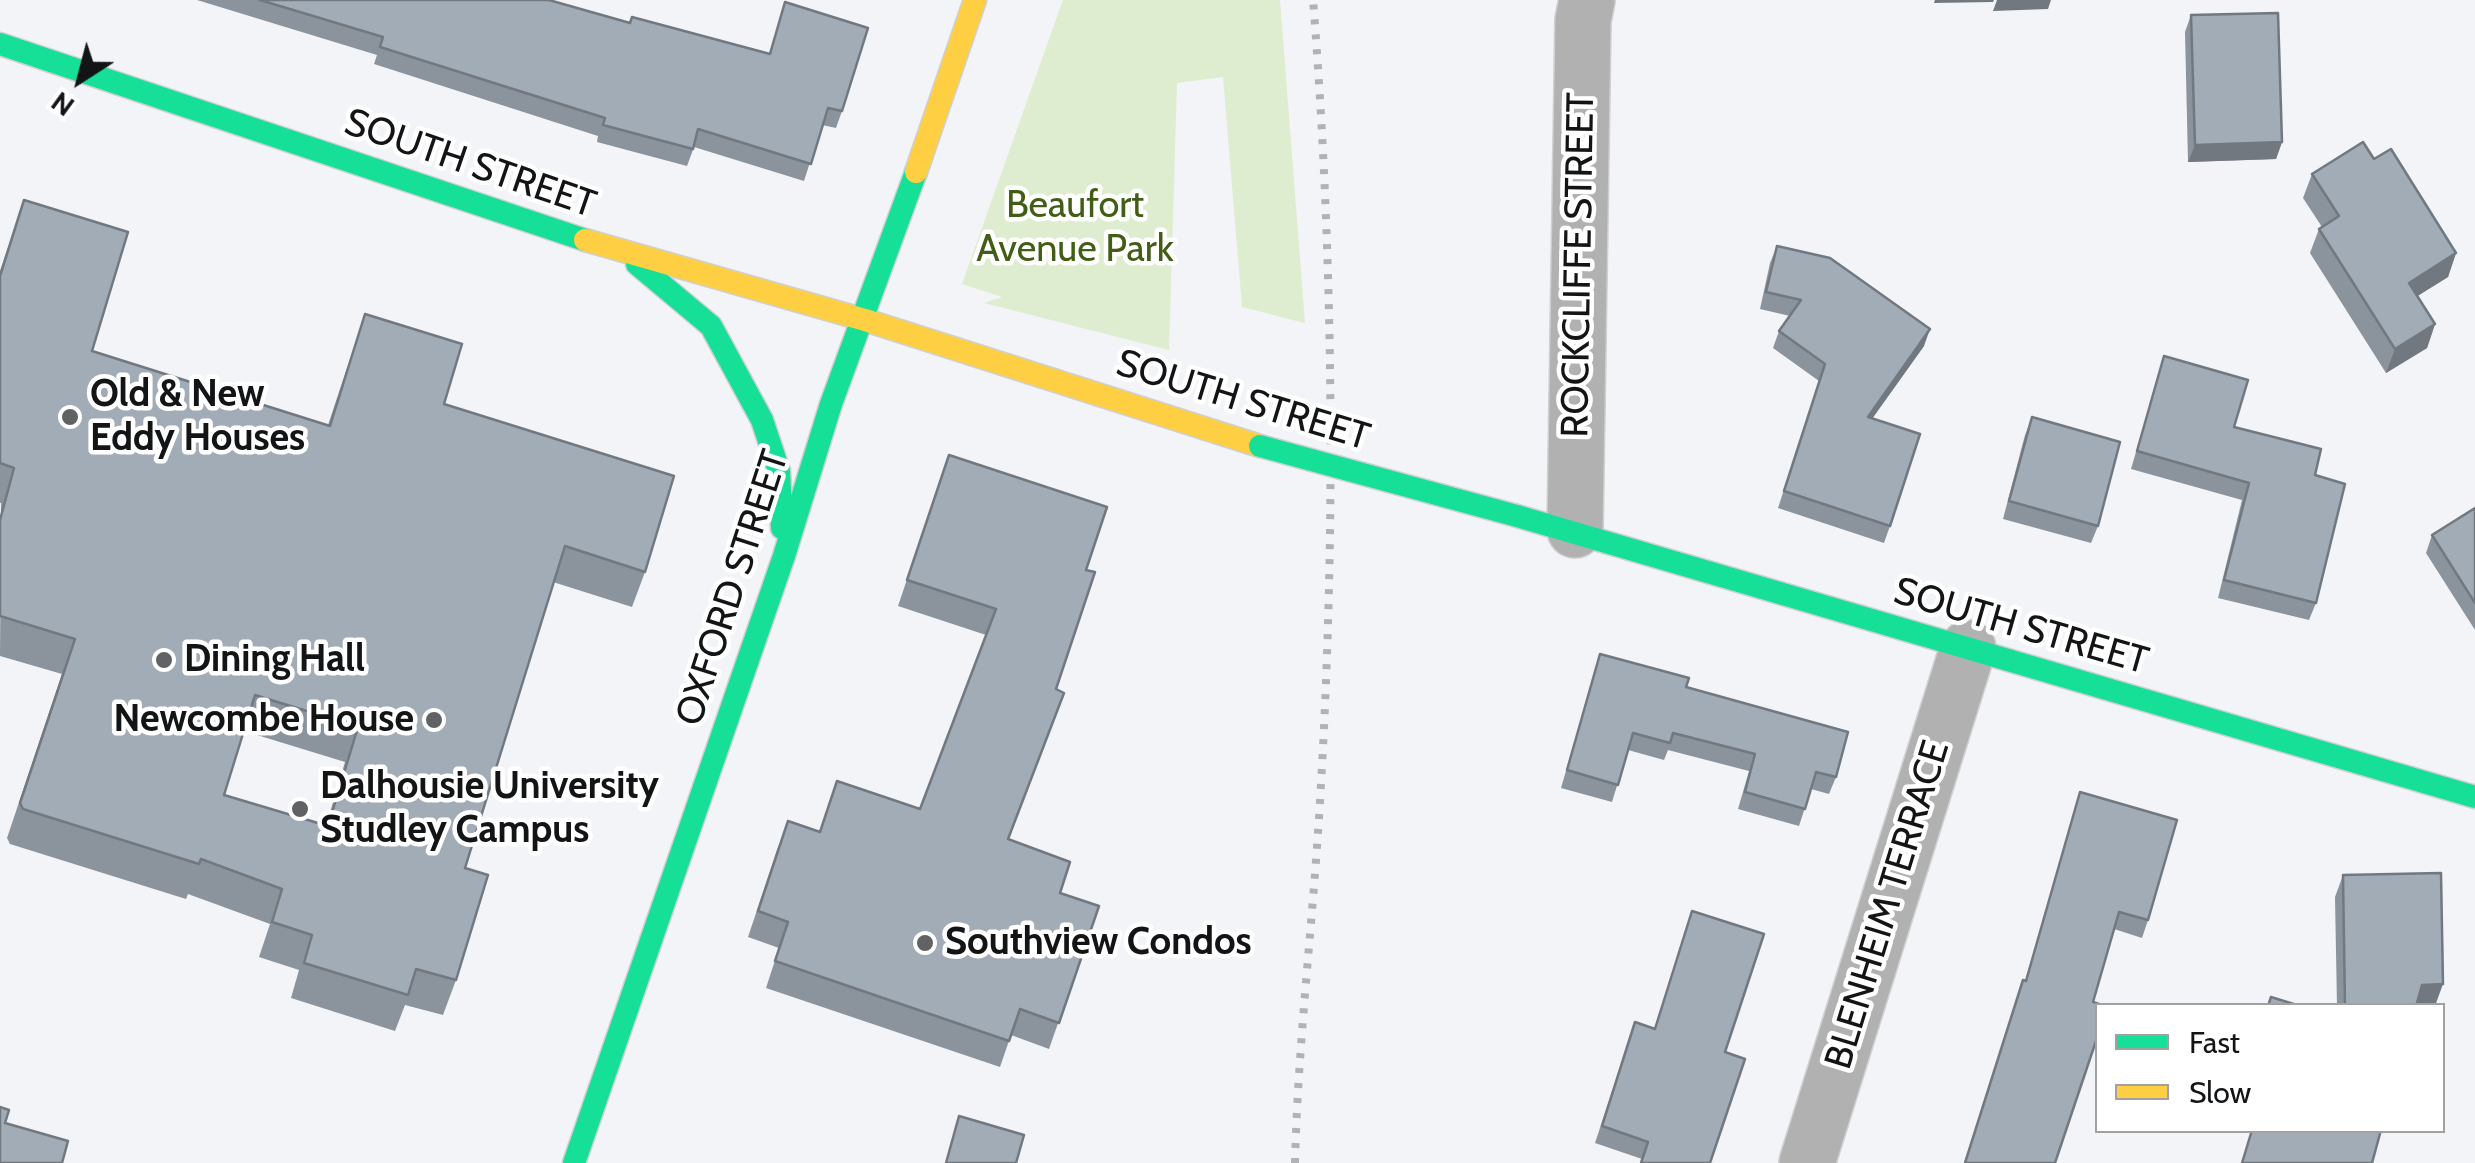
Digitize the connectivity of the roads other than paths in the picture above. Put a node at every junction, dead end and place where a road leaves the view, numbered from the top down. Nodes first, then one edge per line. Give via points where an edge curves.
1 (975, 0) edge
2 (1587, 0) edge
3 (0, 44) edge
4 (625, 253) junction
5 (864, 320) junction
6 (1575, 530) junction
7 (784, 556) junction
8 (1968, 648) junction
9 (2475, 797) edge
10 (574, 1163) edge
11 (1807, 1163) edge

1 - 5 main road, OXFORD STREET
2 - 6 street, ROCKCLIFFE STREET
3 - 4 main road, SOUTH STREET
4 - 5 main road, SOUTH STREET
4 - 7 main road via 711,326 762,420 779,471
5 - 6 main road, SOUTH STREET, bridge via 1260,446
5 - 7 main road, OXFORD STREET via 830,404
6 - 8 main road, SOUTH STREET
7 - 10 main road, OXFORD STREET
8 - 9 main road, SOUTH STREET
8 - 11 street, BLENHEIM TERRACE

